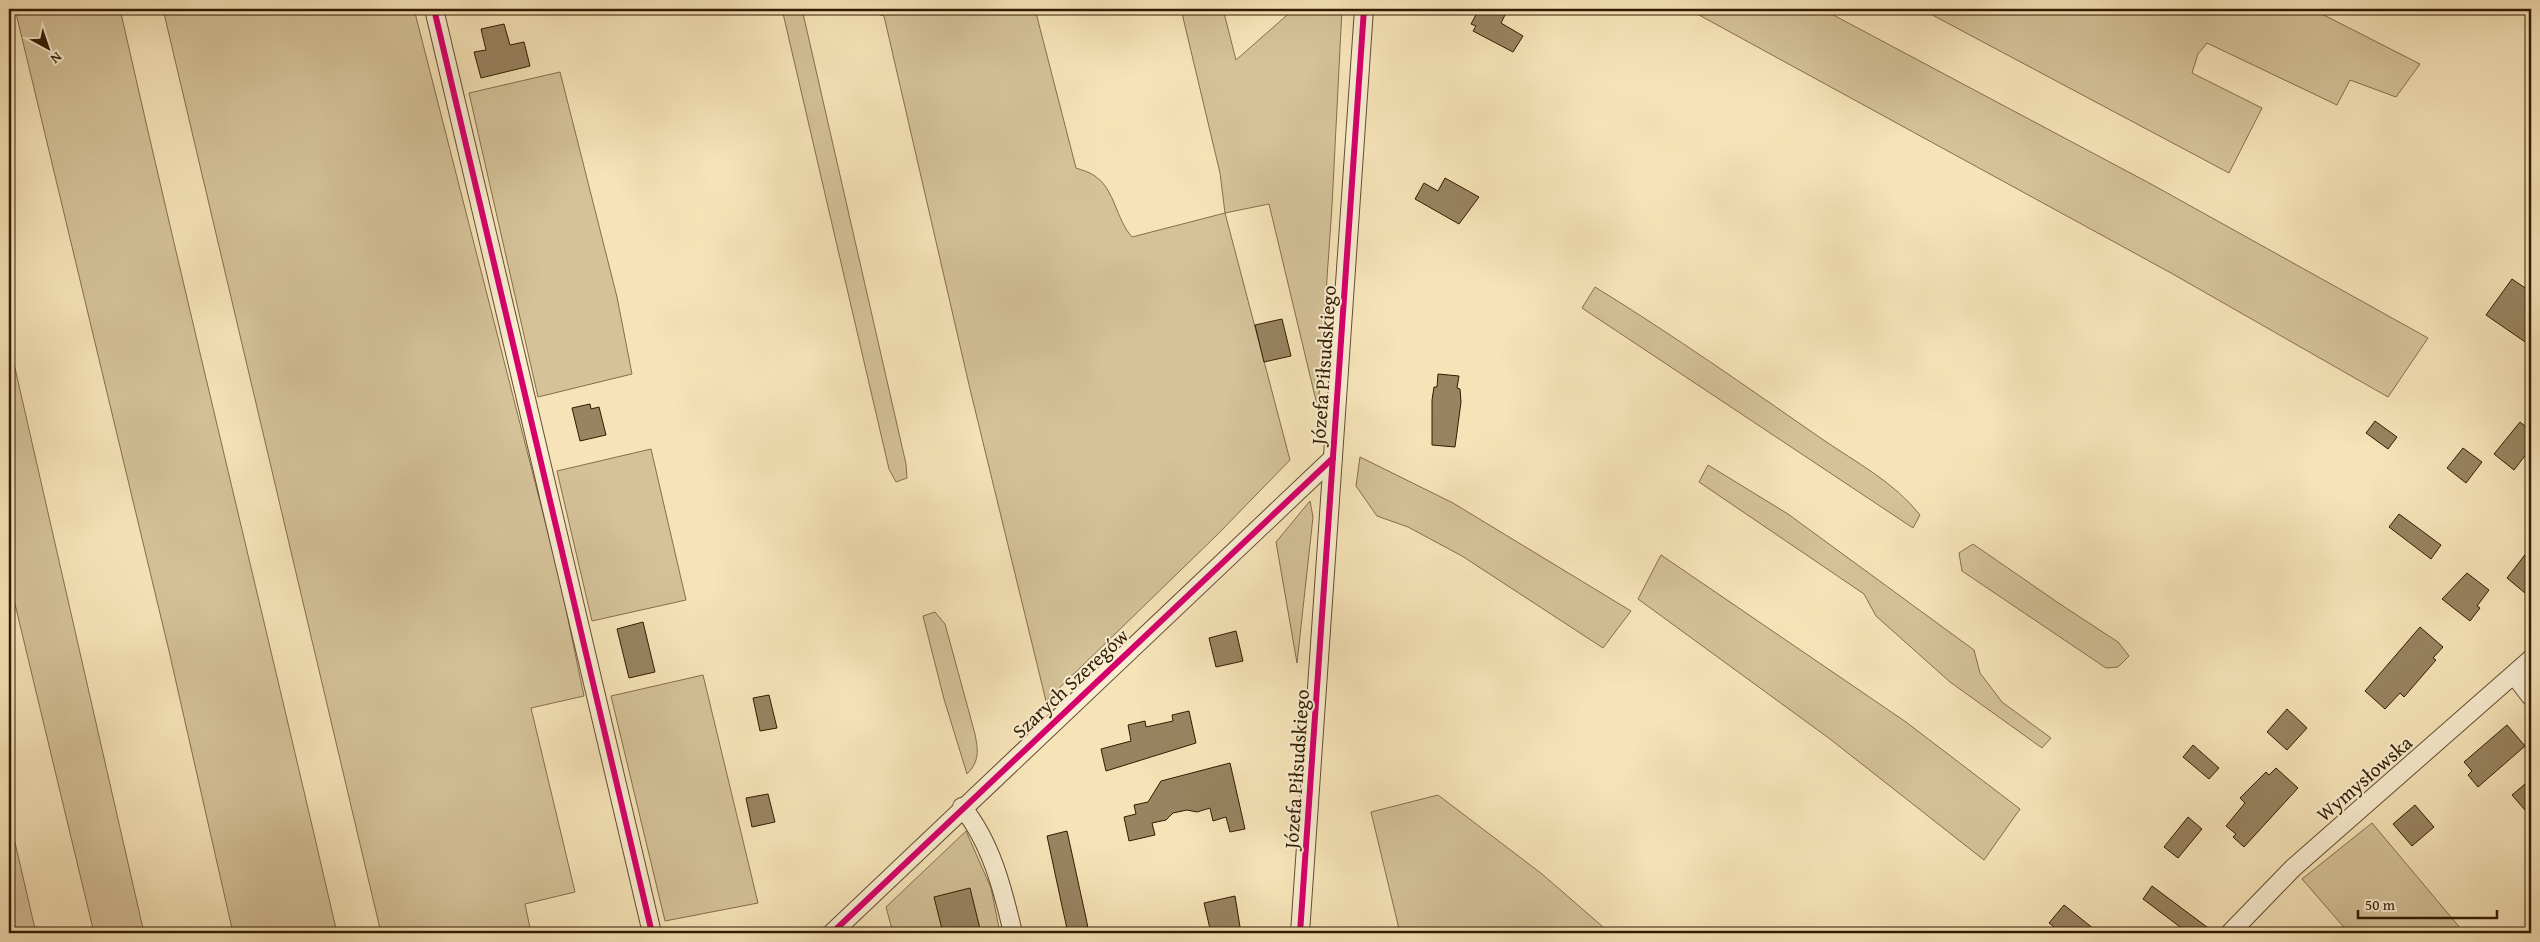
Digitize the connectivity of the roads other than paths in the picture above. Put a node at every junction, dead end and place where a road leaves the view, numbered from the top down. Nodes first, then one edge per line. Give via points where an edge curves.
1 (434, 9) edge
2 (1364, 9) edge
3 (1333, 458) junction
4 (2531, 659) edge
5 (2514, 675) junction
6 (2531, 697) edge
7 (962, 808) junction
8 (652, 933) edge
9 (832, 933) edge
10 (1013, 933) edge
11 (1300, 933) edge
12 (2230, 933) edge

1 - 8 street
2 - 3 street, Józefa Piłsudskiego
3 - 7 street, Szarych Szeregów
3 - 11 street, Józefa Piłsudskiego
4 - 5 street, Wymysłowska
5 - 6 street
5 - 12 street, Wymysłowska via 2294,868
7 - 9 street, Szarych Szeregów
7 - 10 street via 980,832 990,855

